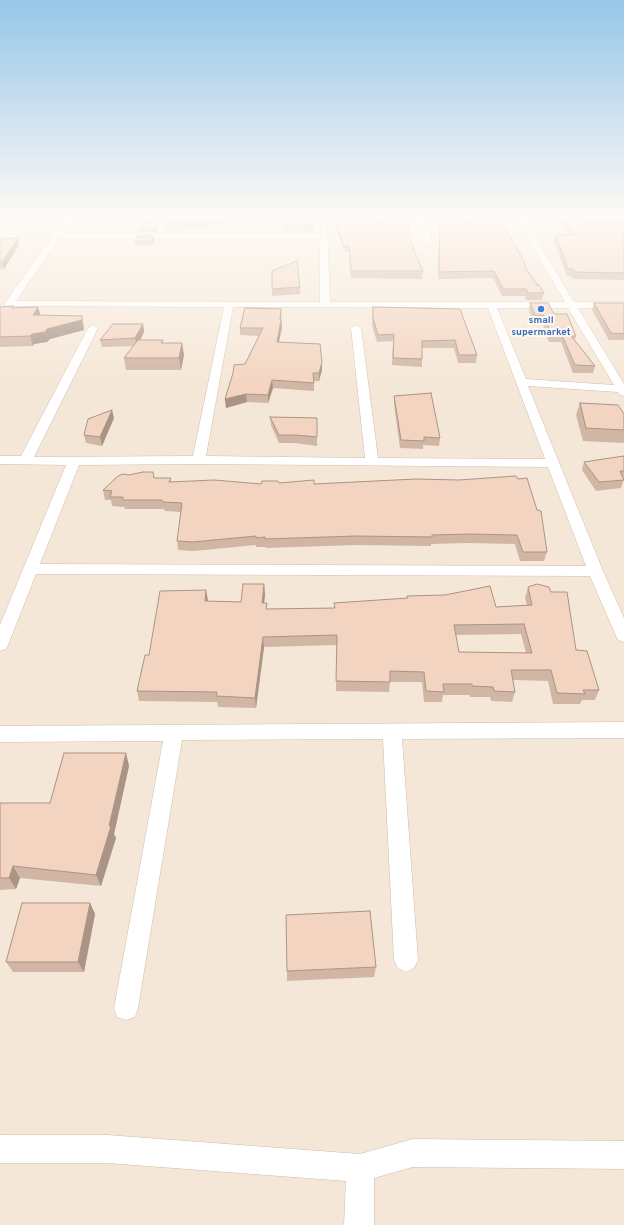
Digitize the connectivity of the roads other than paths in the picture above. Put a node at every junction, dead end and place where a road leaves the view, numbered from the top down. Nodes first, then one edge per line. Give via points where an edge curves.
1 (28, 273) edge
2 (325, 273) edge
3 (553, 273) edge
4 (5, 304) edge
5 (229, 304) junction
6 (491, 304) junction
7 (325, 305) junction
8 (573, 305) junction
9 (624, 305) edge
10 (92, 328) dead end
11 (356, 328) dead end
12 (521, 382) junction
13 (623, 391) edge
14 (0, 460) edge
15 (26, 460) junction
16 (199, 460) junction
17 (74, 461) junction
18 (372, 462) junction
19 (554, 463) junction
20 (31, 569) junction
21 (595, 571) junction
22 (624, 636) edge
23 (0, 645) edge
24 (624, 730) edge
25 (174, 732) junction
26 (392, 732) junction
27 (0, 734) edge
28 (406, 960) dead end
29 (126, 1008) dead end
30 (0, 1149) edge
31 (624, 1155) edge
32 (360, 1168) junction
33 (359, 1225) edge

1 - 4 street
2 - 7 street
3 - 8 street
4 - 5 street
5 - 7 street
5 - 16 street
6 - 7 street
6 - 8 street
6 - 12 street
8 - 9 street
8 - 13 street
10 - 15 street
11 - 18 street
12 - 13 street
12 - 19 street
14 - 15 street
15 - 17 street
16 - 17 street
16 - 18 street
17 - 20 street
18 - 19 street
19 - 21 street
20 - 21 street
20 - 23 street
21 - 22 street
24 - 26 street
25 - 26 street
25 - 27 street
25 - 29 street
26 - 28 street
30 - 32 street via 107,1149
31 - 32 street via 413,1153
32 - 33 street

